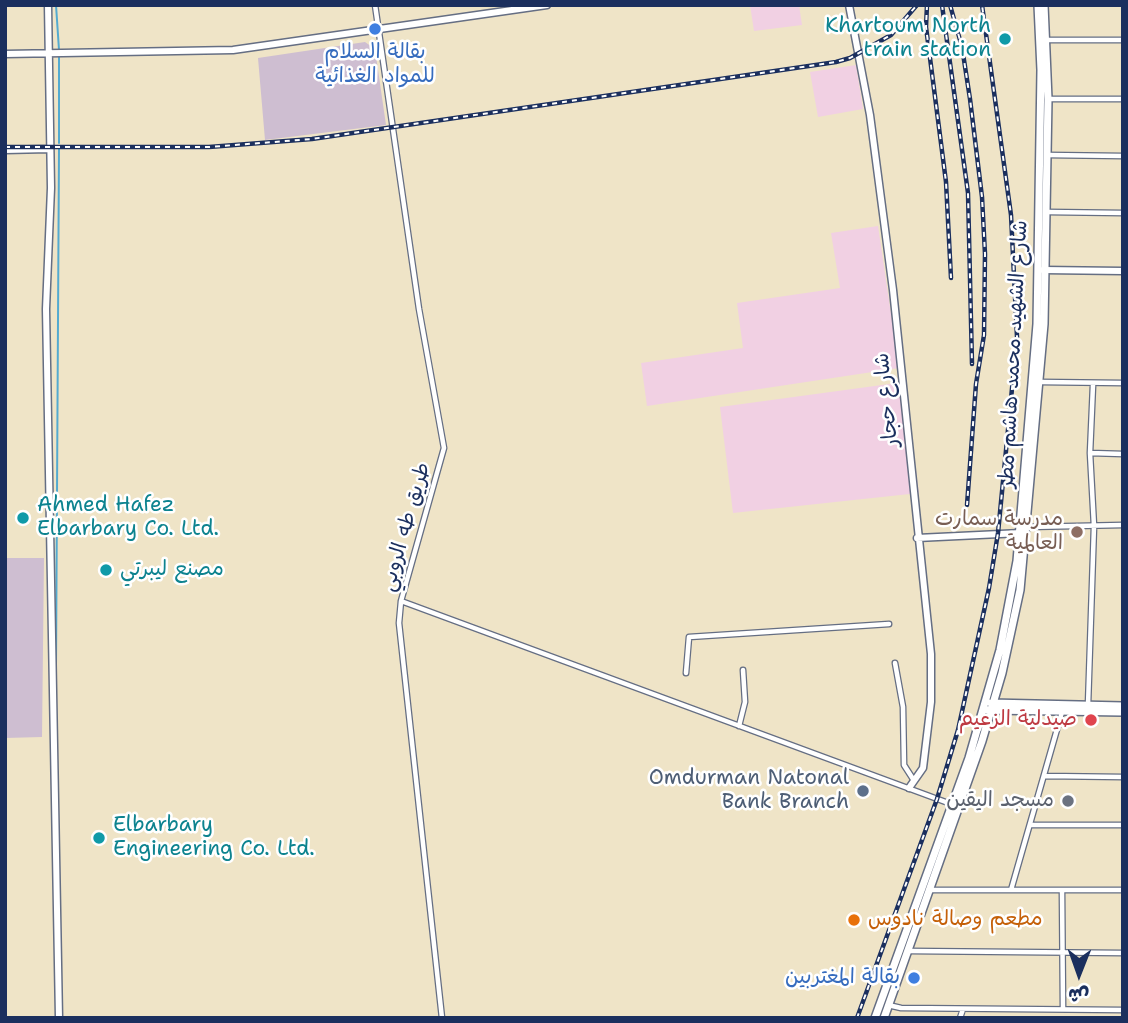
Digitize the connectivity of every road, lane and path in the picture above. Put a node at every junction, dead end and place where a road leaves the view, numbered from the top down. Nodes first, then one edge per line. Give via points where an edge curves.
1 (48, 5) edge
2 (375, 5) edge
3 (547, 5) edge
4 (849, 5) edge
5 (1038, 5) edge
6 (1044, 5) edge
7 (379, 31) junction
8 (1047, 40) junction
9 (1123, 40) edge
10 (5, 54) edge
11 (55, 54) junction
12 (1048, 99) junction
13 (1123, 99) edge
14 (49, 149) junction
15 (5, 150) edge
16 (1047, 155) junction
17 (1123, 156) edge
18 (1045, 212) junction
19 (1123, 213) edge
20 (1041, 270) junction
21 (1123, 271) edge
22 (1040, 382) junction
23 (1123, 383) edge
24 (1093, 384) junction
25 (1090, 453) junction
26 (1123, 454) edge
27 (1123, 525) edge
28 (1094, 526) junction
29 (1027, 527) junction
30 (1021, 533) junction
31 (918, 538) junction
32 (401, 601) junction
33 (889, 624) dead end
34 (895, 663) dead end
35 (743, 670) dead end
36 (687, 673) dead end
37 (988, 706) junction
38 (1088, 706) junction
39 (1123, 706) edge
40 (1062, 711) junction
41 (1123, 712) edge
42 (739, 726) junction
43 (1045, 776) junction
44 (1123, 777) edge
45 (913, 779) junction
46 (909, 789) junction
47 (952, 805) junction
48 (1032, 825) junction
49 (1123, 825) edge
50 (931, 890) junction
51 (1011, 890) junction
52 (1062, 890) junction
53 (1123, 890) edge
54 (908, 951) junction
55 (1064, 952) junction
56 (1123, 953) edge
57 (888, 1004) junction
58 (963, 1009) junction
59 (1063, 1009) junction
60 (1123, 1010) edge
61 (59, 1018) edge
62 (442, 1018) edge
63 (875, 1018) edge
64 (884, 1018) edge
65 (960, 1018) edge

1 - 11 street
2 - 7 street, طريق طه الروبي
3 - 7 street
4 - 31 street, شارع حجار via 870,115 891,277
5 - 20 main road, شارع الشهيد محمد هاشم مطر
6 - 8 main road, شارع الشهيد محمد هاشم مطر
7 - 11 street via 217,52
7 - 32 street, طريق طه الروبي via 444,448
8 - 9 street
8 - 12 main road, شارع الشهيد محمد هاشم مطر
10 - 11 street
11 - 14 street
12 - 13 street
12 - 16 main road, شارع الشهيد محمد هاشم مطر
14 - 15 street
14 - 61 street via 47,309
16 - 17 street
16 - 18 main road, شارع الشهيد محمد هاشم مطر
18 - 19 street
18 - 20 main road, شارع الشهيد محمد هاشم مطر
20 - 21 street
20 - 22 main road, شارع الشهيد محمد هاشم مطر
20 - 30 main road, شارع الشهيد محمد هاشم مطر
22 - 24 street
22 - 29 main road, شارع الشهيد محمد هاشم مطر
23 - 24 street
24 - 25 street
25 - 26 street
25 - 28 street
27 - 28 street
28 - 29 street
28 - 38 street
29 - 37 main road, شارع الشهيد محمد هاشم مطر via 1014,622
30 - 31 street
30 - 37 main road, شارع الشهيد محمد هاشم مطر
31 - 45 street, شارع حجار via 931,654 931,702 923,768
32 - 42 street
32 - 62 street, طريق طه الروبي via 402,658
33 - 36 street via 689,637
34 - 45 street via 903,707 904,765
35 - 42 street via 745,702
37 - 38 main road
37 - 40 main road
37 - 47 main road, شارع الشهيد محمد هاشم مطر
37 - 50 main road, شارع الشهيد محمد هاشم مطر
38 - 39 main road
40 - 41 main road
40 - 43 street
42 - 46 street
43 - 44 street
43 - 48 street
45 - 46 street, شارع حجار
46 - 47 street
47 - 63 main road, شارع الشهيد محمد هاشم مطر
48 - 49 street
48 - 51 street
50 - 51 street
50 - 54 main road, شارع الشهيد محمد هاشم مطر
51 - 52 street
52 - 53 street
52 - 55 street
54 - 55 street
54 - 57 main road, شارع الشهيد محمد هاشم مطر
55 - 56 street
55 - 59 street
57 - 58 street
57 - 64 main road, شارع الشهيد محمد هاشم مطر
58 - 59 street
58 - 65 street
59 - 60 street

